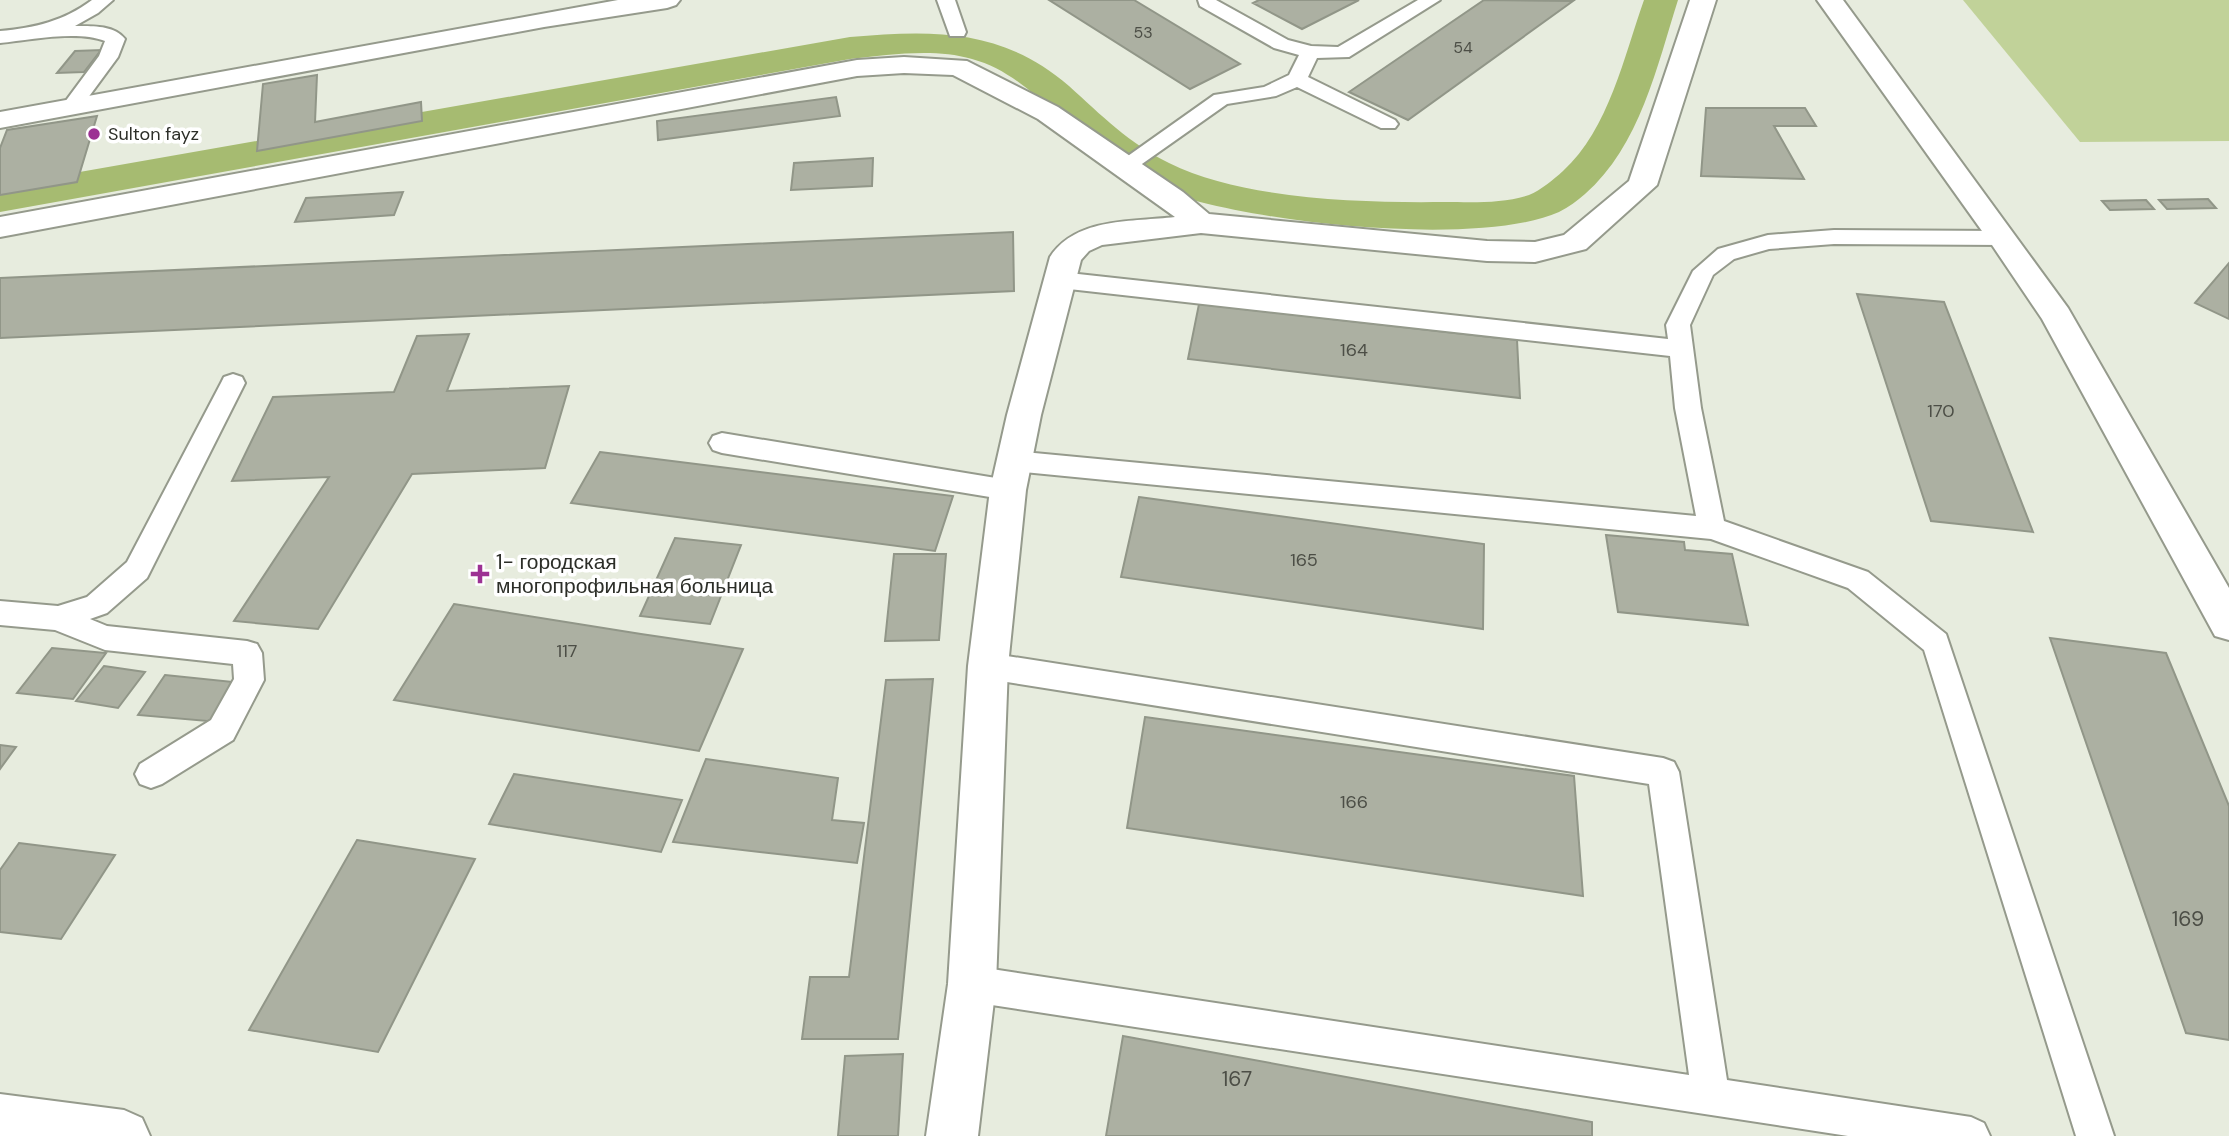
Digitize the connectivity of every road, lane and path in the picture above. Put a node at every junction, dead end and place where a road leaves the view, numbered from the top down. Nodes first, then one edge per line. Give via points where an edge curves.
1 (104, 0) edge
2 (946, 0) edge
3 (1431, 0) edge
4 (1703, 0) edge
5 (1830, 0) edge
6 (662, 1) edge
7 (1206, 1) edge
8 (957, 32) dead end
9 (44, 33) junction
10 (0, 37) edge
11 (1310, 52) junction
12 (1297, 79) junction
13 (72, 106) junction
14 (0, 120) edge
15 (1388, 124) dead end
16 (1125, 167) junction
17 (1200, 223) junction
18 (0, 227) edge
19 (2003, 238) junction
20 (1060, 280) junction
21 (1681, 349) junction
22 (233, 383) dead end
23 (722, 443) dead end
24 (1011, 475) junction
25 (1712, 528) junction
26 (0, 613) edge
27 (58, 618) junction
28 (2229, 624) edge
29 (988, 666) junction
30 (151, 774) dead end
31 (972, 984) junction
32 (1711, 1096) junction
33 (0, 1120) edge
34 (124, 1136) edge
35 (952, 1136) edge
36 (1971, 1136) edge
37 (2095, 1136) edge

1 - 9 lane via 79,18
2 - 8 lane
3 - 11 lane via 1342,53
4 - 17 street via 1642,185 1575,242 1535,252 1487,251
5 - 19 street
6 - 13 street
7 - 11 lane via 1281,44
9 - 10 lane
9 - 13 lane via 96,31 116,39
11 - 12 lane
12 - 15 lane
12 - 16 lane via 1269,92 1221,99
13 - 14 street
16 - 17 street
16 - 18 street via 1048,113 958,67 904,65 844,71
17 - 20 street via 1095,236 1066,257
19 - 21 lane via 1834,237 1768,242 1726,254 1704,271 1678,325
19 - 28 street via 2056,316
20 - 21 lane
20 - 24 street
21 - 25 lane
22 - 27 lane via 137,570 97,605
23 - 24 lane
24 - 25 lane
24 - 29 street
25 - 37 lane via 1858,580 1936,643
26 - 27 lane
27 - 30 lane via 106,638 247,653 249,680 222,730
29 - 31 street
29 - 32 lane via 1663,772
31 - 32 lane
31 - 35 street
32 - 36 lane
33 - 34 street

